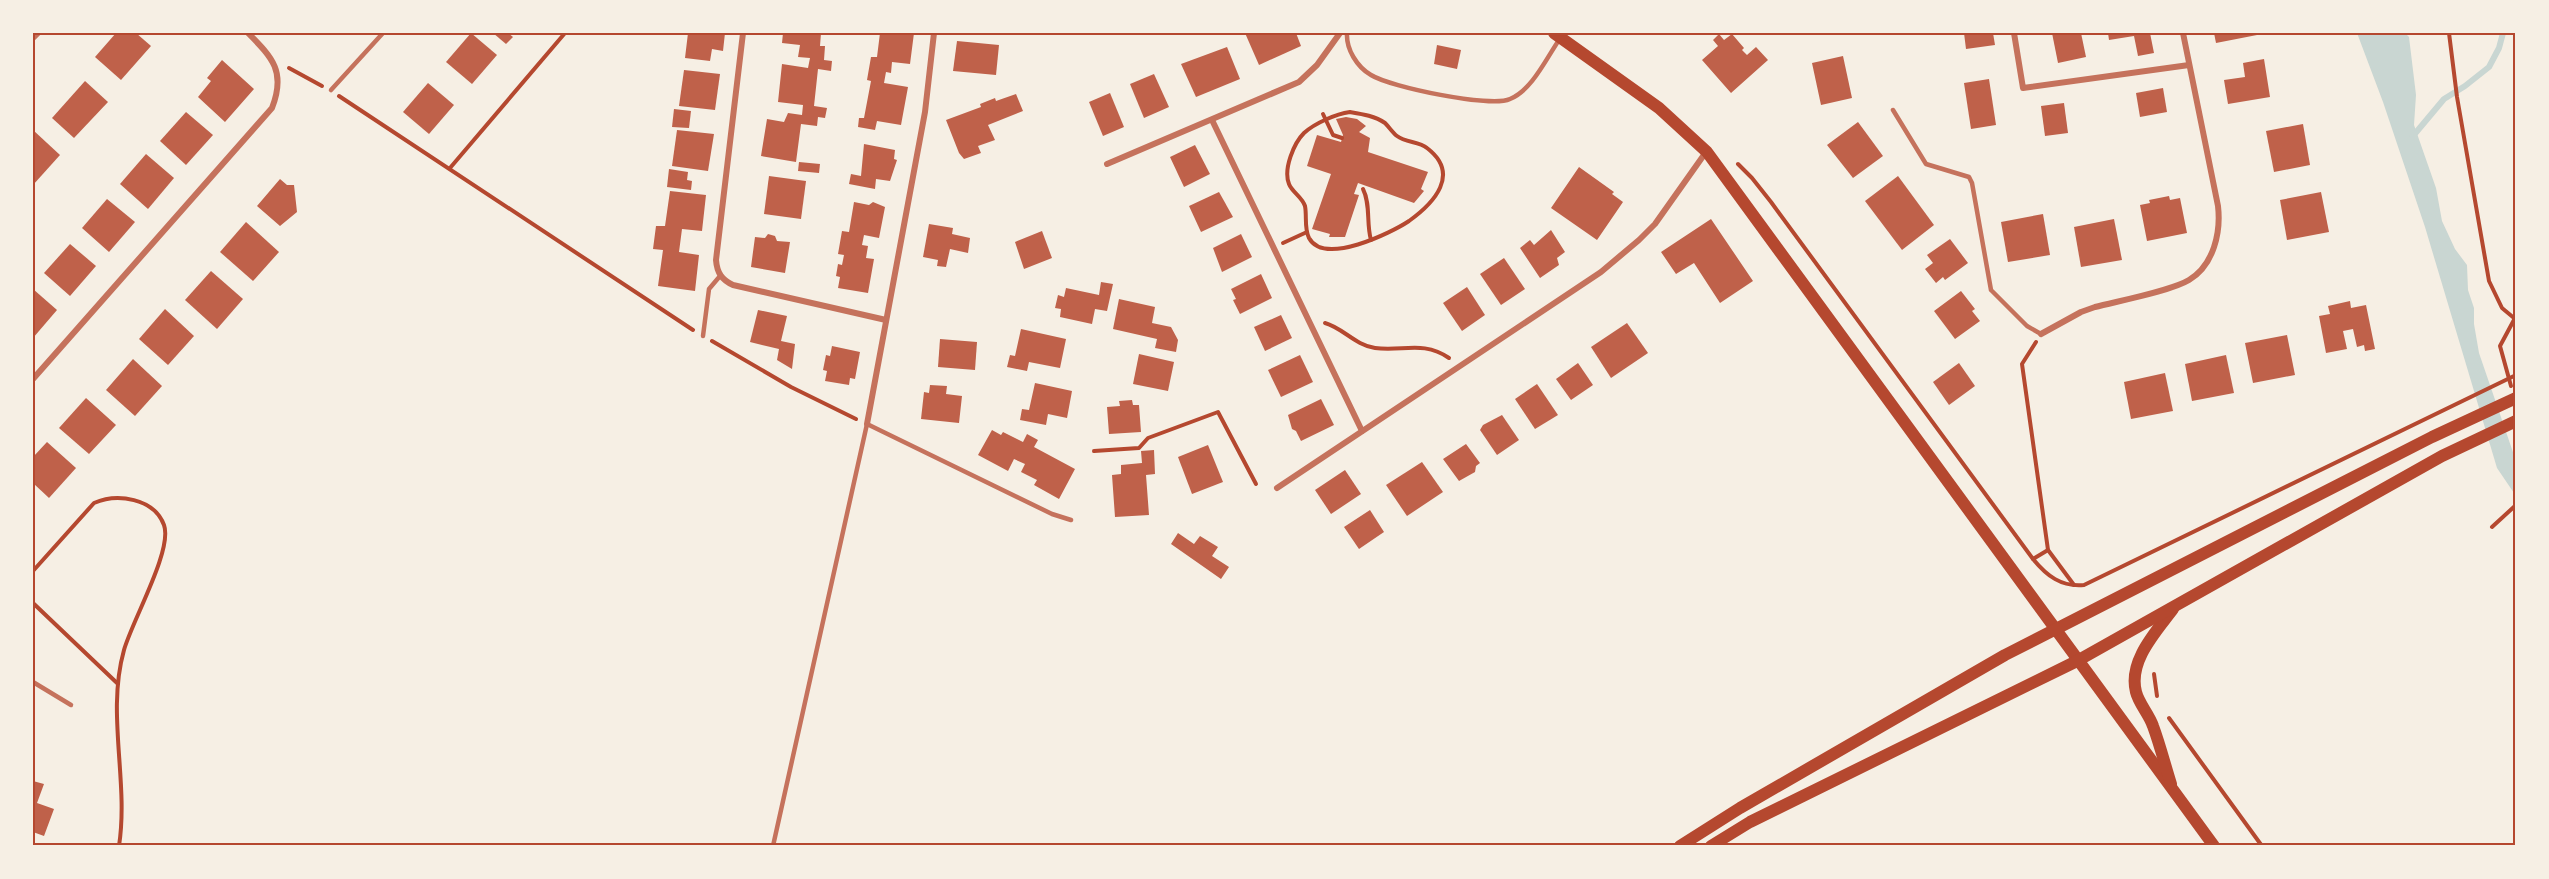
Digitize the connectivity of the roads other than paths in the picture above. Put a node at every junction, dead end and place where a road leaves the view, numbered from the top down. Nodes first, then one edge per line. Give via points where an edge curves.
1 (38, 33) edge
2 (248, 33) edge
3 (382, 33) edge
4 (743, 33) edge
5 (934, 33) edge
6 (1340, 33) edge
7 (1347, 33) edge
8 (2014, 33) edge
9 (2183, 33) edge
10 (1557, 35) edge
11 (33, 38) edge
12 (2189, 65) junction
13 (331, 90) road end
14 (1893, 110) dead end
15 (1212, 120) junction
16 (1707, 152) junction
17 (1107, 164) dead end
18 (720, 276) junction
19 (886, 320) junction
20 (2041, 334) joint
21 (703, 336) road end
22 (33, 379) edge
23 (2516, 398) edge
24 (2516, 421) edge
25 (867, 424) junction
26 (1362, 431) junction
27 (1277, 488) dead end
28 (1071, 520) dead end
29 (2176, 605) junction
30 (2057, 629) junction
31 (2077, 661) junction
32 (33, 682) edge
33 (71, 705) dead end
34 (2174, 794) junction
35 (773, 846) edge
36 (1680, 846) edge
37 (1711, 846) edge
38 (2214, 846) edge

1 - 11 street
2 - 22 street via 276,68 277,96 267,115
3 - 13 lane
4 - 18 street via 716,261
5 - 19 street via 925,112
6 - 15 street via 1306,77
7 - 10 lane via 1354,57 1378,79 1400,87 1500,103 1526,88
8 - 12 street via 2023,88
9 - 12 street
10 - 16 main road via 1659,108
12 - 20 street via 2220,220 2212,252 2189,280 2081,312
14 - 20 lane via 1926,164 1969,177 1990,290 2027,326
15 - 17 street
15 - 26 street
16 - 26 street via 1639,240 1601,272
16 - 30 main road
18 - 19 street via 733,285
18 - 21 lane via 709,290
19 - 25 street
23 - 30 main road
24 - 29 main road via 2442,456
25 - 28 lane
25 - 35 lane
26 - 27 street
29 - 31 main road
29 - 34 main road via 2148,641 2135,681
30 - 31 main road
30 - 36 main road via 1760,796
31 - 34 main road
31 - 37 main road via 1750,822
32 - 33 lane
34 - 38 main road

